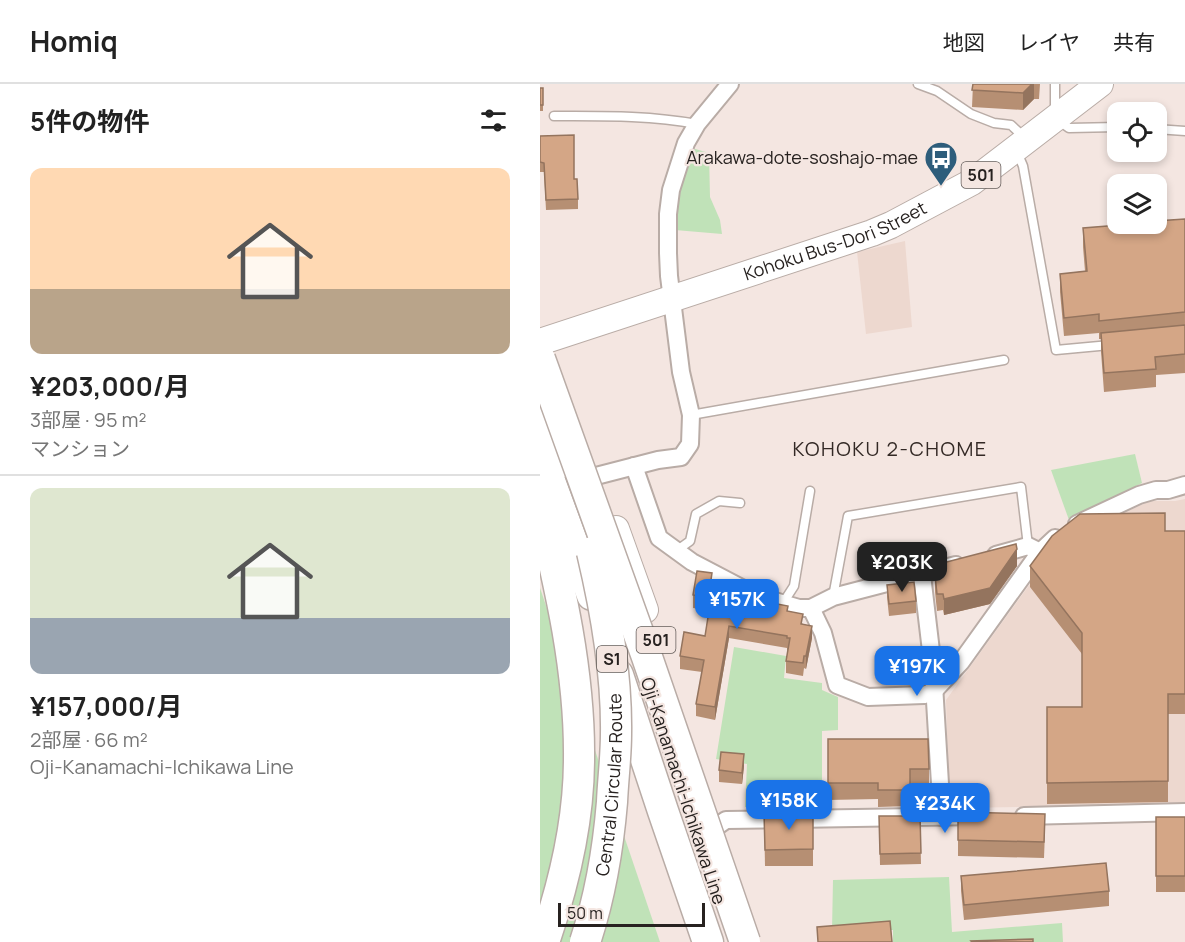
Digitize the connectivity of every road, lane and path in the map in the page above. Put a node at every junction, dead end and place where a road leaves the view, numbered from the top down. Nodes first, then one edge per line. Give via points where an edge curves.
1 (730, 84) edge
2 (918, 84) edge
3 (1055, 84) edge
4 (1100, 84) edge
5 (554, 116) dead end
6 (1055, 118) junction
7 (697, 124) junction
8 (1107, 127) edge
9 (1167, 130) edge
10 (1185, 131) edge
11 (1021, 144) junction
12 (673, 297) junction
13 (1115, 344) edge
14 (541, 348) edge
15 (1004, 360) dead end
16 (540, 382) edge
17 (540, 406) edge
18 (691, 415) junction
19 (540, 454) edge
20 (634, 465) junction
21 (596, 476) junction
22 (1185, 485) edge
23 (810, 491) dead end
24 (540, 501) edge
25 (740, 503) dead end
26 (1034, 549) junction
27 (676, 551) junction
28 (922, 575) junction
29 (833, 597) junction
30 (783, 603) junction
31 (811, 608) junction
32 (934, 691) junction
33 (1185, 812) edge
34 (942, 817) junction
35 (709, 832) junction
36 (544, 942) edge
37 (585, 942) edge
38 (708, 942) edge
39 (733, 942) edge
40 (745, 942) edge
41 (759, 942) edge

1 - 7 street
2 - 11 lane via 937,91 972,114 1011,125
3 - 6 lane
4 - 6 main road, Kohoku Bus-Dori Street / 501
5 - 7 lane via 617,116
6 - 8 lane via 1069,128
6 - 11 main road, Kohoku Bus-Dori Street / 501
7 - 12 street via 670,190 668,253
9 - 10 lane
11 - 12 main road, Kohoku Bus-Dori Street / 501 via 972,182 891,225
11 - 13 lane via 1056,350
12 - 14 main road, Kohoku Bus-Dori Street / 501
12 - 18 street via 681,372
14 - 21 main road, Oji-Kanamachi-Ichikawa Line / 501
14 - 40 highway, S1, bridge
15 - 18 lane
16 - 37 highway, Central Circular Route / S1, bridge via 592,552 614,674 616,732 610,814 600,883
17 - 35 main road, Oji-Kanamachi-Ichikawa Line / 501
18 - 20 street via 690,444 681,457
19 - 38 highway, S1, bridge
20 - 21 street
20 - 27 street via 659,538
21 - 35 main road, Oji-Kanamachi-Ichikawa Line / 501 via 631,567
22 - 26 street via 1139,495 1063,530
23 - 30 lane via 794,586
24 - 36 highway, S1 via 566,619 579,741 576,809 569,850
25 - 27 lane via 719,501 696,514 690,541
26 - 28 street
26 - 29 lane via 1021,488 848,516
26 - 32 street via 961,662
27 - 30 street via 757,596
28 - 29 street
28 - 32 street
29 - 31 street
30 - 31 street
31 - 32 street via 823,633 837,685 868,697 924,695
32 - 34 street
33 - 34 street
34 - 35 street via 726,820
35 - 39 main road, Oji-Kanamachi-Ichikawa Line / 501
35 - 41 main road, Oji-Kanamachi-Ichikawa Line / 501

